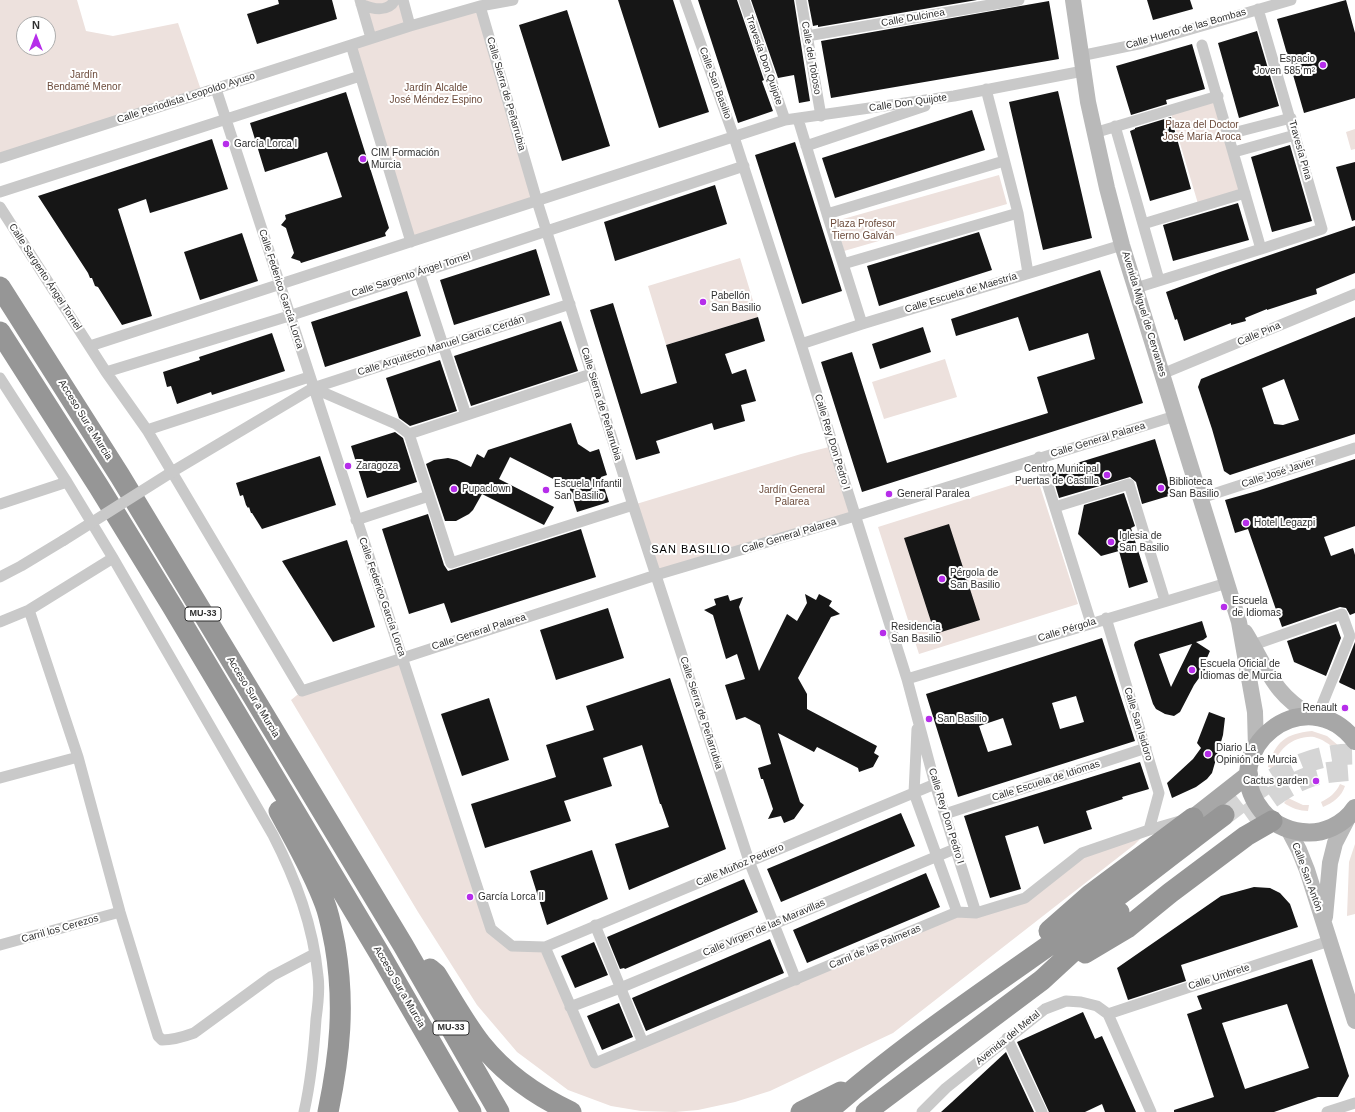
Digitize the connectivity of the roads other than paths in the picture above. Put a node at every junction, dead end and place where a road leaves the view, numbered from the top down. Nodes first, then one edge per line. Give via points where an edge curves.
1 (395, 0) edge
2 (403, 0) edge
3 (513, 0) edge
4 (685, 0) edge
5 (744, 0) edge
6 (801, 0) edge
7 (1019, 0) edge
8 (1073, 0) edge
9 (1291, 0) edge
10 (360, 2) edge
11 (1274, 2) edge
12 (480, 6) junction
13 (1258, 9) junction
14 (410, 26) junction
15 (807, 36) junction
16 (371, 38) junction
17 (351, 45) junction
18 (1202, 45) dead end
19 (1082, 63) junction
20 (360, 76) junction
21 (216, 89) junction
22 (986, 89) junction
23 (954, 96) junction
24 (1218, 96) junction
25 (821, 116) junction
26 (1291, 118) junction
27 (225, 119) junction
28 (798, 119) junction
29 (785, 120) junction
30 (1115, 126) junction
31 (1094, 133) junction
32 (1229, 134) junction
33 (1295, 135) junction
34 (734, 137) junction
35 (806, 146) junction
36 (1234, 152) junction
37 (0, 158) edge
38 (1004, 160) junction
39 (744, 166) junction
40 (0, 192) edge
41 (1245, 193) junction
42 (537, 201) junction
43 (0, 207) edge
44 (1018, 213) junction
45 (827, 214) junction
46 (1143, 224) junction
47 (546, 231) junction
48 (412, 242) junction
49 (1122, 245) junction
50 (1261, 249) junction
51 (843, 264) junction
52 (419, 272) junction
53 (1028, 273) junction
54 (1158, 280) junction
55 (279, 285) junction
56 (0, 287) edge
57 (1136, 288) junction
58 (1355, 294) edge
59 (570, 304) junction
60 (290, 316) junction
61 (862, 324) junction
62 (0, 332) edge
63 (801, 344) junction
64 (444, 345) junction
65 (90, 346) junction
66 (106, 372) junction
67 (592, 374) junction
68 (1162, 374) junction
69 (310, 377) junction
70 (0, 378) edge
71 (313, 388) junction
72 (466, 415) junction
73 (1175, 416) junction
74 (147, 430) junction
75 (409, 434) junction
76 (1355, 448) edge
77 (1039, 457) junction
78 (67, 482) junction
79 (429, 496) junction
80 (1200, 498) junction
81 (0, 504) edge
82 (633, 505) junction
83 (1055, 507) junction
84 (855, 516) junction
85 (356, 520) junction
86 (113, 558) junction
87 (656, 575) junction
88 (0, 577) edge
89 (1227, 583) junction
90 (1165, 601) junction
91 (172, 606) junction
92 (29, 610) junction
93 (1106, 618) junction
94 (0, 622) edge
95 (1240, 622) junction
96 (1091, 623) junction
97 (1253, 645) junction
98 (403, 657) junction
99 (907, 679) junction
100 (1314, 717) junction
101 (918, 719) junction
102 (1351, 734) edge
103 (1146, 748) junction
104 (1256, 748) junction
105 (78, 757) junction
106 (1249, 774) junction
107 (0, 778) edge
108 (935, 784) junction
109 (914, 792) junction
110 (1352, 812) edge
111 (945, 814) junction
112 (1192, 818) junction
113 (1280, 825) junction
114 (1149, 830) junction
115 (956, 848) junction
116 (937, 856) junction
117 (749, 861) junction
118 (120, 912) junction
119 (957, 912) junction
120 (976, 913) junction
121 (774, 924) junction
122 (595, 925) junction
123 (1325, 925) junction
124 (1329, 941) junction
125 (0, 945) edge
126 (403, 945) junction
127 (545, 947) junction
128 (314, 954) junction
129 (796, 980) junction
130 (1042, 980) junction
131 (620, 988) junction
132 (970, 1002) junction
133 (570, 1007) junction
134 (1108, 1014) junction
135 (1355, 1021) edge
136 (1007, 1038) junction
137 (643, 1043) junction
138 (861, 1082) junction
139 (1355, 1103) edge
140 (304, 1112) edge
141 (328, 1112) edge
142 (471, 1112) edge
143 (499, 1112) edge
144 (572, 1112) edge
145 (801, 1112) edge
146 (827, 1112) edge
147 (866, 1112) edge
148 (922, 1112) edge
149 (1042, 1112) edge
150 (1151, 1112) edge
151 (1327, 1112) edge

1 - 10 street via 384,8 373,9
2 - 14 street
3 - 12 street, Calle Periodista Leopoldo Ayuso
4 - 34 street, Calle San Basilio
5 - 29 street, Travesía Don Quijote
6 - 15 street, Calle del Toboso
7 - 15 street, Calle Dulcinea
8 - 19 main road, Avenida Miguel de Cervantes
9 - 11 street, Calle Huerto de las Bombas
10 - 16 street
11 - 13 street, Calle Huerto de las Bombas
12 - 14 street, Calle Periodista Leopoldo Ayuso
12 - 42 street, Calle Sierra de Peñarrubia
13 - 19 street, Calle Huerto de las Bombas
13 - 26 street, Travesía Pina
14 - 16 street, Calle Periodista Leopoldo Ayuso
15 - 25 street, Calle del Toboso
16 - 17 street, Calle Periodista Leopoldo Ayuso
17 - 20 street
17 - 21 street, Calle Periodista Leopoldo Ayuso
18 - 24 street
19 - 22 street, Calle Don Quijote
19 - 31 main road, Avenida Miguel de Cervantes
20 - 27 street
20 - 48 street
21 - 27 street, Calle Federico García Lorca
21 - 37 street, Calle Periodista Leopoldo Ayuso
22 - 23 street, Calle Don Quijote
22 - 38 street
23 - 25 street, Calle Don Quijote
23 - 35 street
24 - 30 street
24 - 32 street
25 - 28 street, Calle Don Quijote
26 - 32 street
26 - 33 street, Travesía Pina
27 - 40 street
27 - 55 street, Calle Federico García Lorca
28 - 29 street, Calle Don Quijote
28 - 35 street
29 - 34 street, Calle Don Quijote
30 - 31 street
30 - 46 street
31 - 49 main road, Avenida Miguel de Cervantes
32 - 36 street
33 - 36 street
33 - 50 street, Travesía Pina via 1322,228
34 - 39 street, Calle San Basilio
34 - 42 street
35 - 45 street
36 - 41 street
38 - 44 street
38 - 45 street
39 - 47 street, Calle Sargento Ángel Tornel
39 - 63 street, Calle Rey Don Pedro I
41 - 46 street
41 - 50 street
42 - 47 street, Calle Sierra de Peñarrubia
42 - 48 street
43 - 65 street, Calle Sargento Ángel Tornel
44 - 51 street
44 - 53 street
45 - 51 street
46 - 54 street
47 - 52 street, Calle Sargento Ángel Tornel
47 - 59 street, Calle Sierra de Peñarrubia
48 - 55 street
49 - 53 street, Calle Escuela de Maestría
49 - 57 main road, Avenida Miguel de Cervantes
50 - 54 street
51 - 61 street
52 - 60 street, Calle Sargento Ángel Tornel
52 - 64 street
53 - 61 street, Calle Escuela de Maestría
54 - 57 street
55 - 60 street, Calle Federico García Lorca
55 - 65 street
56 - 126 highway, Acceso Sur a Murcia / MU-33 via 120,476
57 - 68 main road, Avenida Miguel de Cervantes
58 - 68 street, Calle Pina
59 - 64 street, Calle Arquitecto Manuel García Cerdán
59 - 67 street, Calle Sierra de Peñarrubia
60 - 66 street, Calle Sargento Ángel Tornel
60 - 69 street, Calle Federico García Lorca
61 - 63 street, Calle Escuela de Maestría
62 - 91 highway, Acceso Sur a Murcia / MU-33
63 - 84 street, Calle Rey Don Pedro I
64 - 71 street, Calle Arquitecto Manuel García Cerdán
64 - 72 street
65 - 66 street, Calle Sargento Ángel Tornel
66 - 74 street
67 - 72 street
67 - 82 street, Calle Sierra de Peñarrubia
68 - 73 main road, Avenida Miguel de Cervantes
69 - 71 street, Calle Federico García Lorca
69 - 74 street
70 - 78 street
71 - 75 street via 396,424
71 - 85 street, Calle Federico García Lorca
71 - 88 street, Calle Arquitecto Manuel García Cerdán, bridge
72 - 75 street
73 - 77 street, Calle General Palarea
73 - 80 main road, Avenida Miguel de Cervantes
74 - 98 street, Calle General Palarea via 302,691
75 - 79 street
76 - 80 street, Calle José Javier
77 - 83 street
77 - 84 street, Calle General Palarea
78 - 81 street
78 - 86 street
79 - 82 street via 452,563
79 - 85 street
80 - 89 main road, Avenida Miguel de Cervantes
82 - 87 street, Calle Sierra de Peñarrubia
83 - 90 street via 1129,484
83 - 96 street
84 - 87 street, Calle General Palarea
84 - 99 street, Calle Rey Don Pedro I
85 - 98 street, Calle Federico García Lorca
86 - 92 street
86 - 128 street via 280,848 299,891
87 - 98 street, Calle General Palarea
87 - 117 street, Calle Sierra de Peñarrubia
89 - 90 street, Calle Pérgola
89 - 95 main road, Avenida Miguel de Cervantes
90 - 93 street, Calle Pérgola
91 - 141 highway via 319,887 326,906 339,968 341,1021 337,1065
91 - 142 highway, Acceso Sur a Murcia / MU-33
92 - 94 street
92 - 105 street
93 - 96 street, Calle Pérgola
93 - 103 street, Calle San Isidoro
95 - 97 main road, Avenida Miguel de Cervantes
95 - 104 main road, Avenida Miguel de Cervantes via 1254,712
96 - 99 street, Calle Pérgola
97 - 100 main road, Avenida Miguel de Cervantes via 1279,690 1291,702
97 - 100 street via 1342,614 1350,636
98 - 127 street, Calle Federico García Lorca via 491,929 512,946
99 - 101 street, Calle Rey Don Pedro I
100 - 102 main road via 1333,722
100 - 104 main road via 1292,718 1274,726
101 - 108 street, Calle Rey Don Pedro I
101 - 109 street, Calle Rey Don Pedro I
103 - 111 street, Calle Escuela de Idiomas
103 - 114 street, Calle San Isidoro via 1159,793
104 - 106 main road
105 - 107 street
105 - 118 street
106 - 112 main road
106 - 113 main road via 1255,800 1265,815
108 - 109 street, Calle Muñoz Pedrero
108 - 111 street, Calle Rey Don Pedro I
109 - 116 street, Calle Rey Don Pedro I
109 - 117 street, Calle Muñoz Pedrero
110 - 113 main road via 1342,822 1325,830 1306,833
110 - 123 main road, Calle San Antón via 1335,843 1330,863
111 - 115 street, Calle Rey Don Pedro I
112 - 114 street, Carril de las Palmeras
112 - 132 highway via 1090,895
113 - 123 main road, Calle San Antón via 1300,850
113 - 130 highway via 1246,836 1127,928
114 - 120 street, Carril de las Palmeras via 1082,853 1025,898
115 - 116 street, Calle Virgen de las Maravillas
115 - 120 street, Calle Rey Don Pedro I
116 - 119 street, Calle Rey Don Pedro I
116 - 121 street, Calle Virgen de las Maravillas
117 - 121 street, Calle Sierra de Peñarrubia
117 - 122 street, Calle Muñoz Pedrero
118 - 125 street, Carril los Cerezos
118 - 128 street via 155,1028 162,1040 181,1038 194,1033 272,976
119 - 120 street, Carril de las Palmeras
119 - 129 street, Carril de las Palmeras
121 - 129 street, Calle Sierra de Peñarrubia
121 - 131 street, Calle Virgen de las Maravillas
122 - 127 street, Calle Muñoz Pedrero
122 - 131 street
123 - 124 main road, Calle San Antón
124 - 134 street, Calle Umbrete
124 - 135 main road, Calle San Antón
126 - 143 highway, Acceso Sur a Murcia / MU-33
126 - 144 highway via 436,974 462,1016 494,1059 537,1094
127 - 133 street
128 - 140 street via 318,977 317,1013 310,1085
129 - 137 street, Carril de las Palmeras
130 - 132 highway via 1105,922 1227,821
130 - 147 highway
131 - 133 street, Calle Virgen de las Maravillas
131 - 137 street
132 - 138 highway
133 - 137 street, Carril de las Palmeras via 594,1063
134 - 136 street, Avenida del Metal via 1097,1006 1066,1001 1045,1009
134 - 150 street
136 - 148 street, Avenida del Metal via 946,1088
136 - 149 street
138 - 145 highway
138 - 146 highway
139 - 151 street

